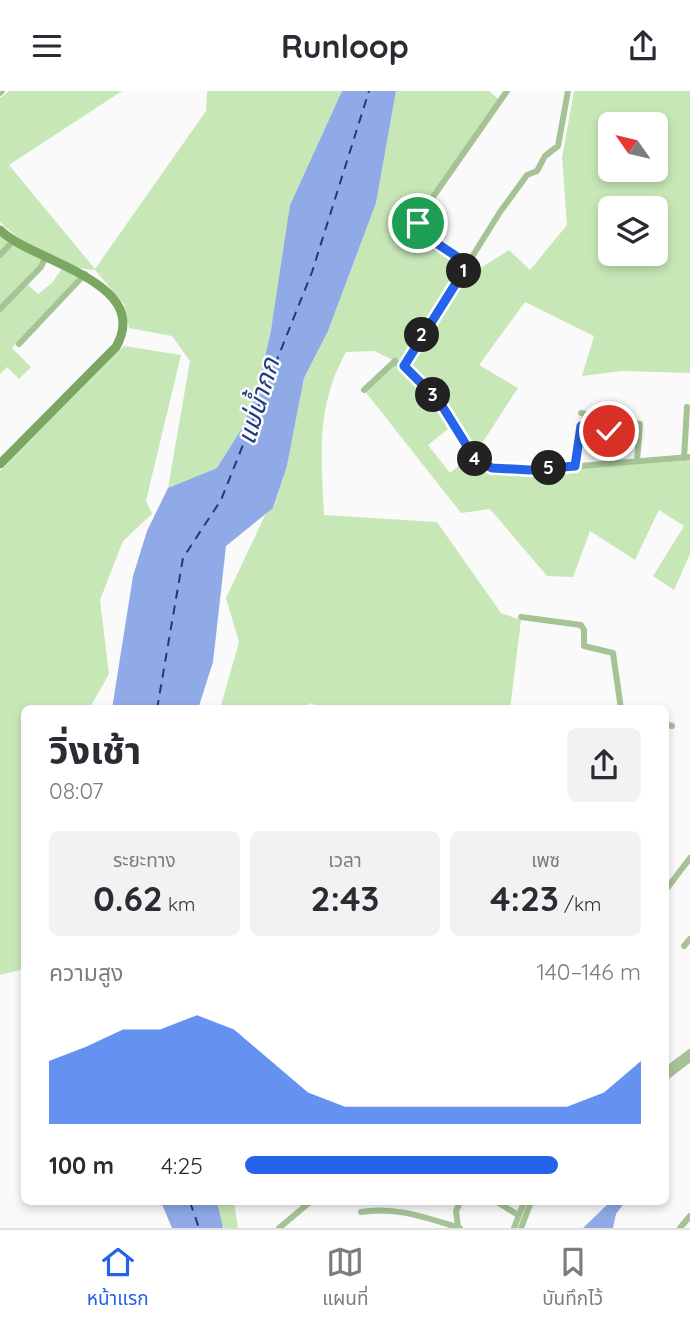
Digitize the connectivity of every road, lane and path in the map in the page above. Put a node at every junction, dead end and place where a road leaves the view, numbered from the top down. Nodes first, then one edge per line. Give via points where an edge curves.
1 (507, 91) edge
2 (568, 91) edge
3 (0, 230) edge
4 (13, 241) junction
5 (0, 255) edge
6 (46, 256) junction
7 (468, 264) junction
8 (85, 274) junction
9 (0, 309) edge
10 (19, 344) dead end
11 (404, 366) junction
12 (364, 390) dead end
13 (687, 407) dead end
14 (580, 413) dead end
15 (687, 457) edge
16 (637, 461) junction
17 (614, 463) junction
18 (0, 464) edge
19 (575, 466) junction
20 (521, 617) dead end
21 (620, 705) edge
22 (690, 858) edge
23 (669, 886) edge
24 (690, 939) edge
25 (684, 946) dead end
26 (690, 1052) edge
27 (690, 1059) edge
28 (669, 1068) edge
29 (669, 1076) edge
30 (306, 1205) edge
31 (459, 1205) edge
32 (502, 1205) edge
33 (523, 1205) edge
34 (530, 1205) edge
35 (361, 1212) dead end
36 (518, 1215) junction
37 (690, 1216) edge
38 (279, 1228) edge
39 (459, 1228) edge
40 (513, 1228) edge
41 (521, 1228) edge
42 (680, 1228) edge

1 - 7 street via 417,227
2 - 7 street via 558,146 527,176
3 - 4 street
4 - 5 street
4 - 6 street
6 - 8 street
6 - 9 street
7 - 11 street
8 - 10 street
8 - 18 street via 124,316 124,333 116,347
11 - 12 street via 395,361
11 - 19 street via 439,401 475,459 492,468
13 - 15 street
14 - 16 street via 640,424
15 - 16 street
16 - 17 street
17 - 19 street
17 - 19 street via 617,434 584,426
20 - 21 street via 581,625 584,646 614,654
22 - 23 street
24 - 25 street
26 - 28 street
27 - 29 street
30 - 38 street
31 - 39 street
32 - 36 street
33 - 36 street
34 - 41 street
35 - 39 street via 380,1209
36 - 40 street
37 - 42 street

